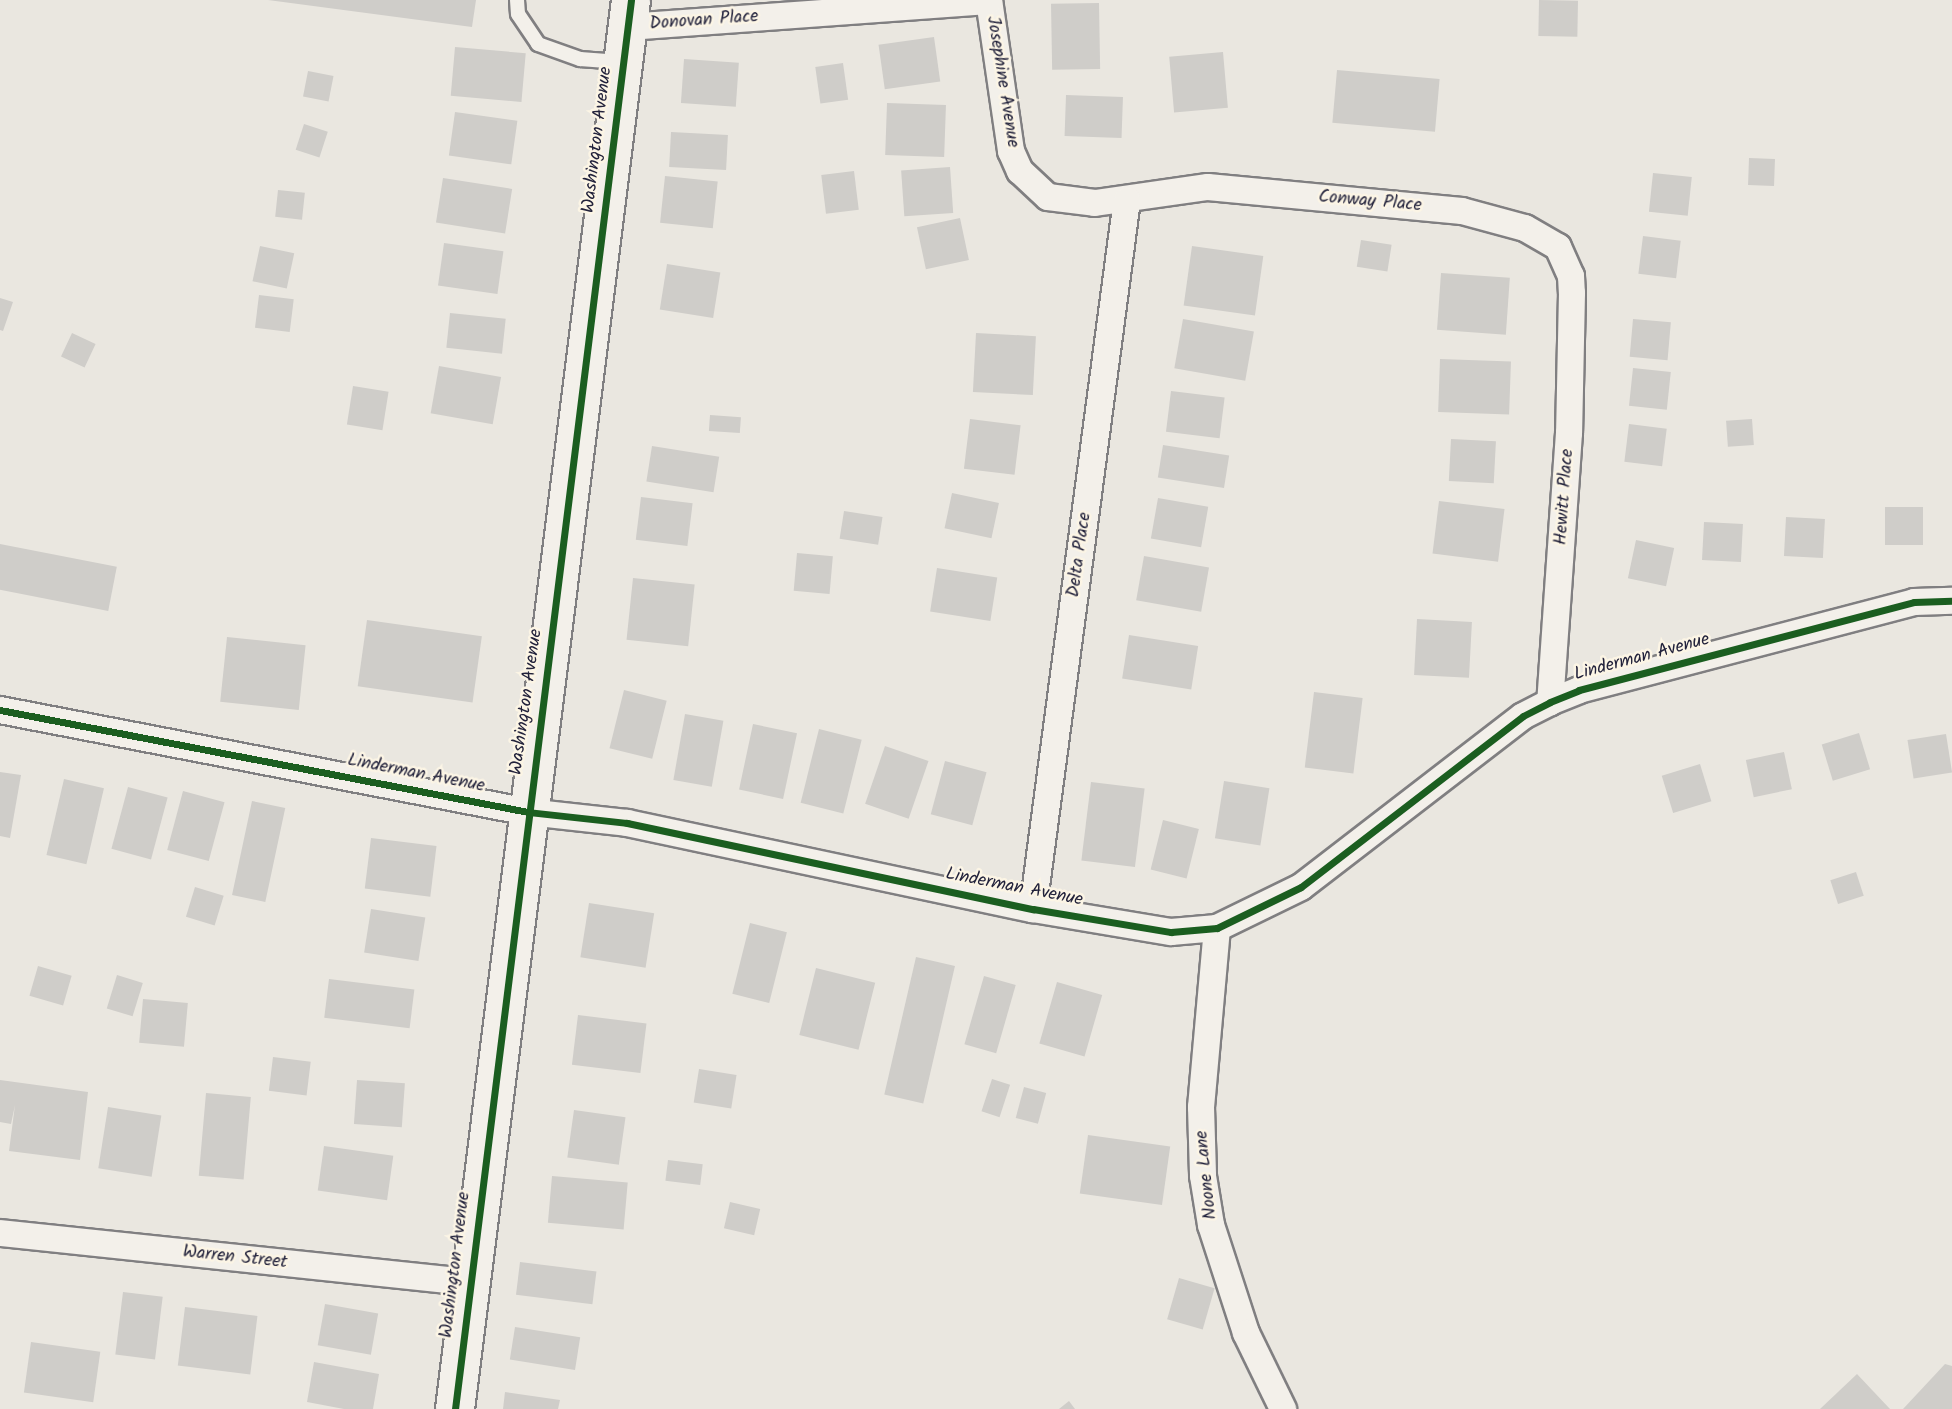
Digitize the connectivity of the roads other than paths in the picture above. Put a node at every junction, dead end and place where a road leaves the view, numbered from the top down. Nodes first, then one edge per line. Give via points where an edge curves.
1 (517, 0) edge
2 (989, 0) edge
3 (627, 30) edge
4 (1127, 200) junction
5 (1573, 293) joint
6 (1952, 601) edge
7 (1550, 702) junction
8 (0, 710) edge
9 (528, 811) junction
10 (1033, 909) junction
11 (1217, 928) junction
12 (0, 1233) edge
13 (470, 1282) junction
14 (455, 1409) edge
15 (1283, 1409) edge

1 - 3 lane via 518,14 538,44 580,59
2 - 3 street, Donovan Place
2 - 4 street, Josephine Avenue via 1011,151 1020,171 1048,197 1095,203
3 - 9 main road, Washington Avenue
4 - 5 street, Conway Place via 1208,187 1462,211 1525,228 1558,247
4 - 10 street, Delta Place
5 - 7 street, Hewitt Place via 1569,433
6 - 7 street, Linderman Avenue via 1914,602 1579,690
7 - 11 street, Linderman Avenue via 1523,716 1301,887
8 - 9 street, Linderman Avenue
9 - 10 street, Linderman Avenue via 627,823
9 - 13 main road, Washington Avenue
10 - 11 street, Linderman Avenue via 1171,932
11 - 15 street, Noone Lane via 1201,1107 1203,1176 1211,1225 1246,1333
12 - 13 street, Warren Street
13 - 14 main road, Washington Avenue

